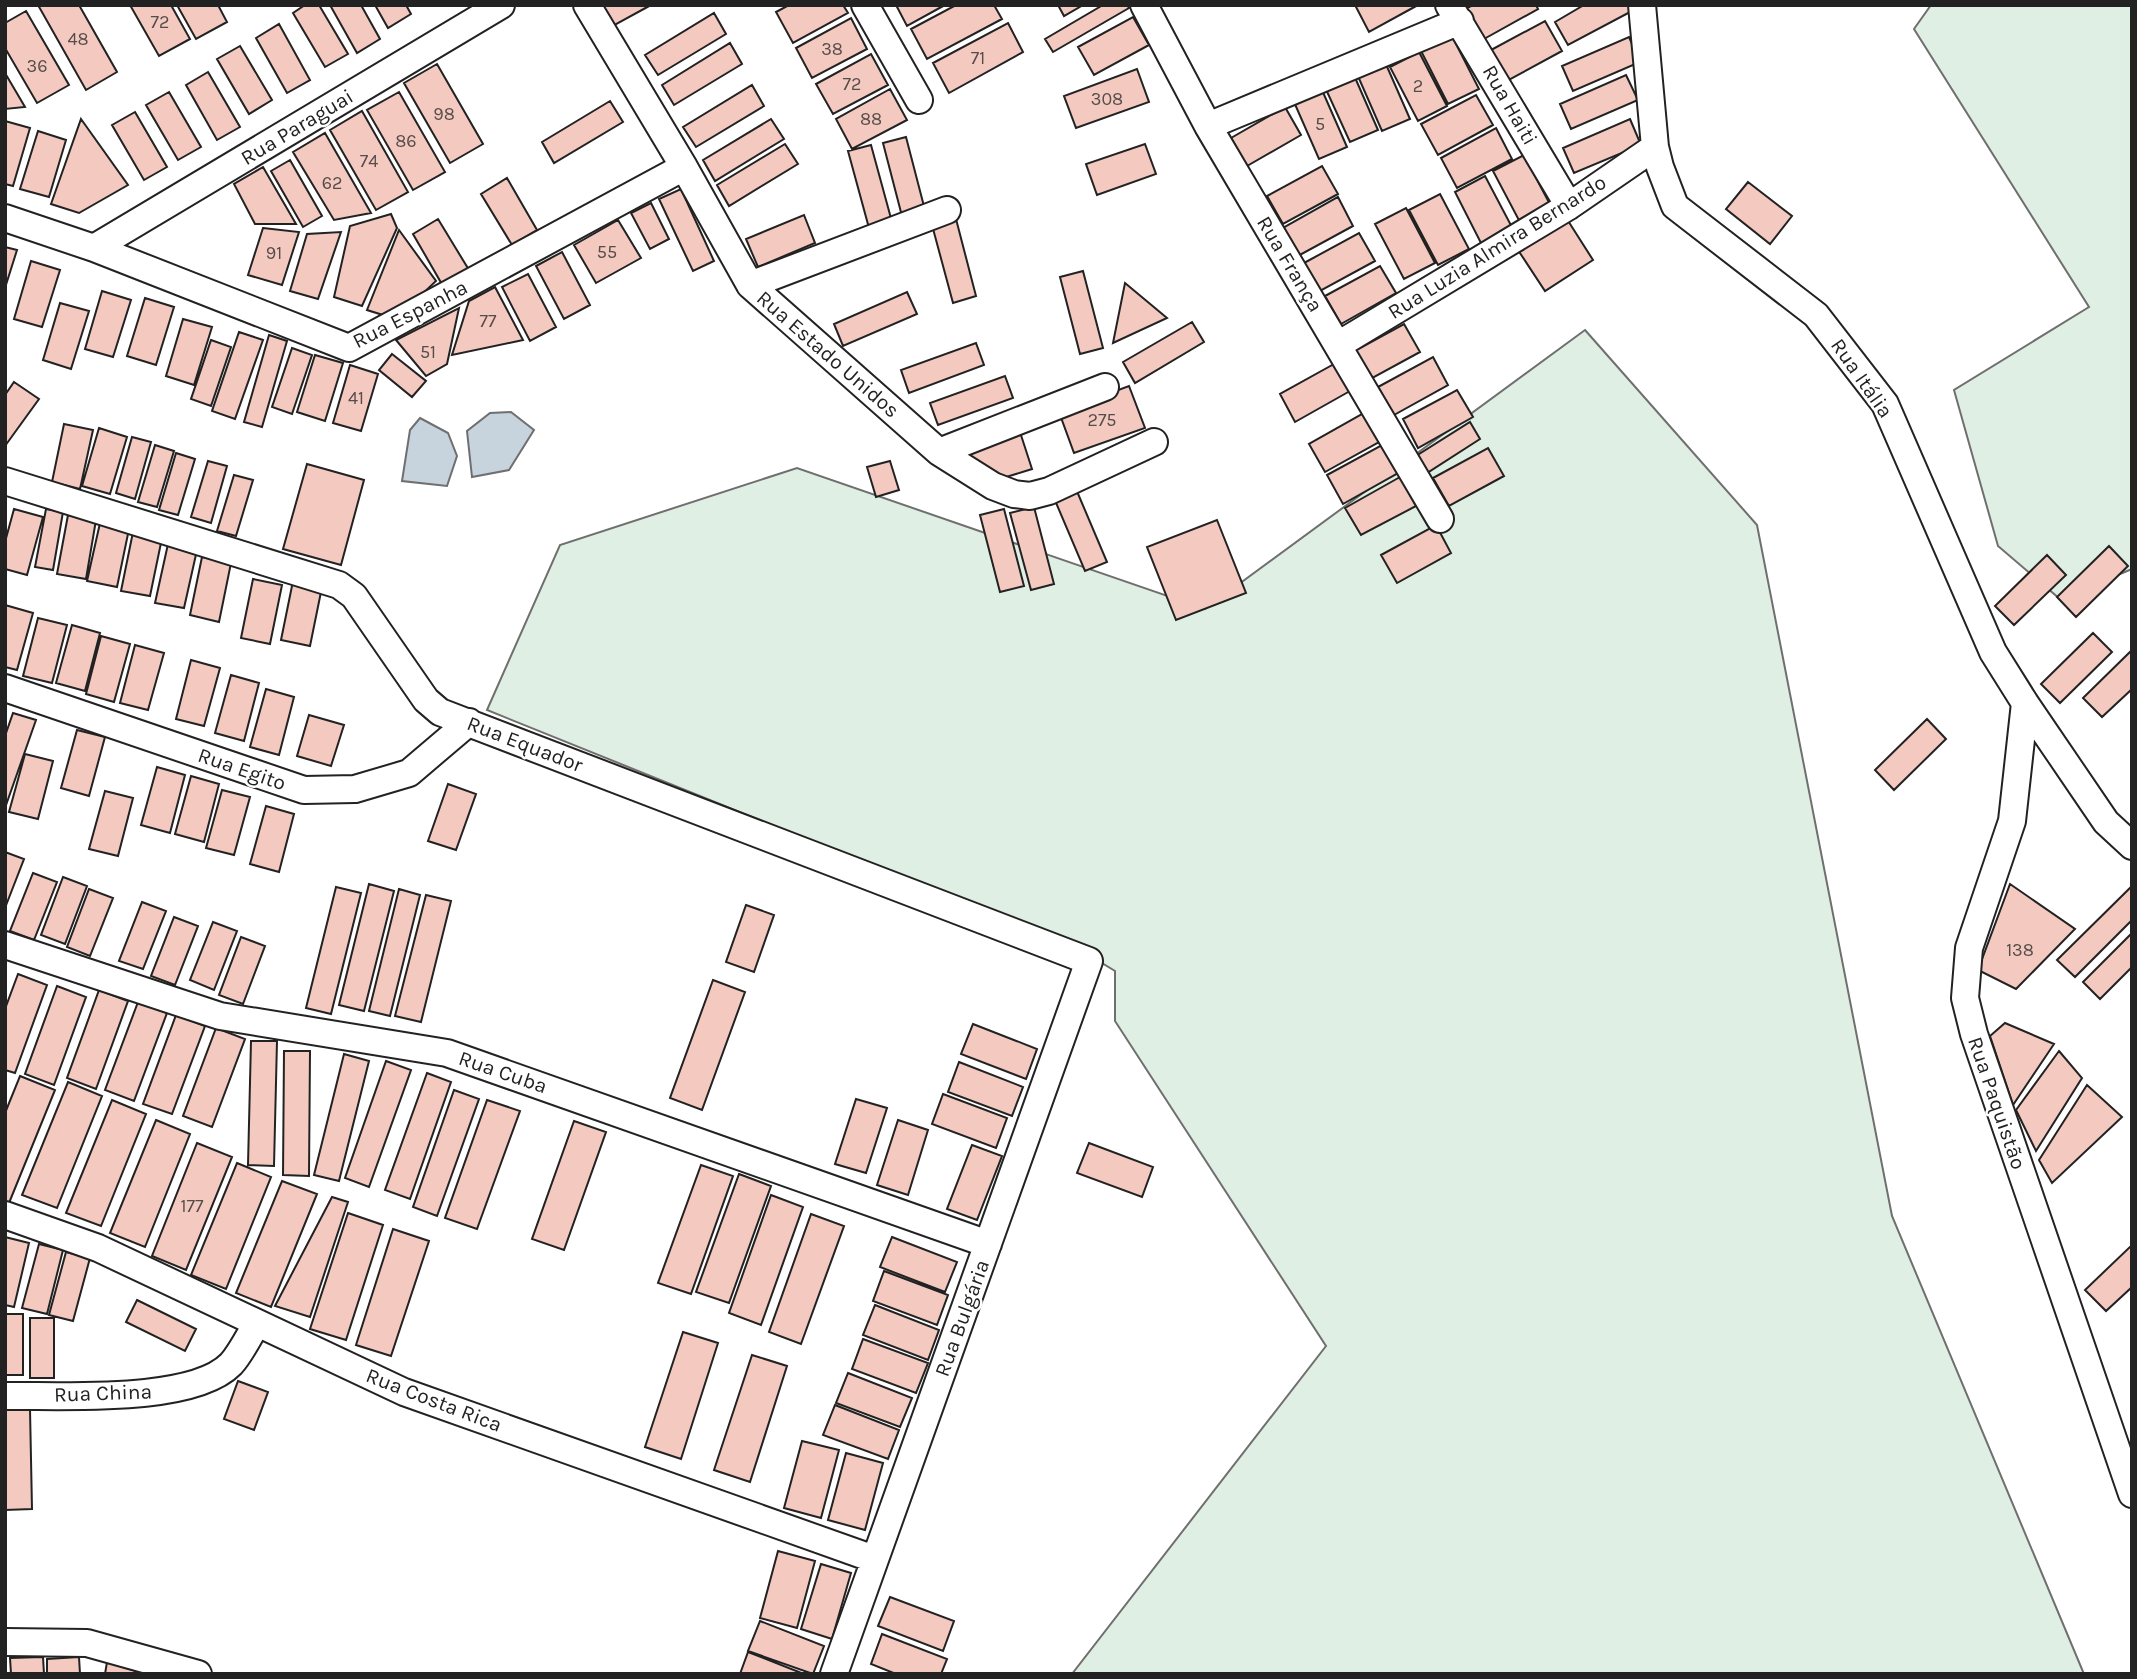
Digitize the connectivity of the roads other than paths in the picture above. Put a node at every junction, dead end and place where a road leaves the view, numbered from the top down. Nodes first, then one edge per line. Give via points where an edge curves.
1 (501, 5) edge
2 (587, 5) edge
3 (865, 5) edge
4 (1144, 5) edge
5 (1642, 5) edge
6 (1455, 13) edge
7 (919, 100) dead end
8 (1208, 126) junction
9 (1656, 147) junction
10 (684, 167) junction
11 (1569, 206) junction
12 (947, 211) dead end
13 (5, 218) edge
14 (94, 248) junction
15 (750, 285) junction
16 (1338, 345) junction
17 (1105, 387) dead end
18 (1154, 442) dead end
19 (939, 452) junction
20 (5, 481) edge
21 (1440, 519) dead end
22 (5, 688) edge
23 (2025, 703) junction
24 (469, 722) junction
25 (2132, 846) edge
26 (5, 945) edge
27 (1089, 961) joint
28 (5, 1215) edge
29 (988, 1244) junction
30 (257, 1323) junction
31 (5, 1396) edge
32 (2132, 1494) edge
33 (874, 1559) junction
34 (5, 1642) edge
35 (198, 1674) edge
36 (834, 1674) edge

1 - 14 street, Rua Paraguai
2 - 10 street, Rua Estado Unidos
3 - 7 street
4 - 8 street, Rua França
5 - 9 street, Rua Itália
6 - 8 street
6 - 11 street, Rua Haiti
8 - 16 street, Rua França
9 - 11 street, Rua Luzia Almira Bernardo
9 - 23 street, Rua Itália via 1675,206 1816,315 1885,404 1993,652
10 - 14 street, Rua Espanha via 349,348
10 - 15 street, Rua Estado Unidos
11 - 16 street, Rua Luzia Almira Bernardo
12 - 15 street
13 - 14 street, Rua Espanha
15 - 19 street, Rua Estado Unidos
16 - 21 street, Rua França
17 - 19 street
18 - 19 street, Rua Estado Unidos via 1030,496 993,486
20 - 24 street, Rua Equador via 340,585 354,596 426,700 440,712
22 - 24 street, Rua Egito via 304,790 355,789 409,773
23 - 25 street, Rua Itália via 2106,822
23 - 32 street, Rua Paquistão via 2012,821 1969,948 1965,998 1973,1034
24 - 27 street, Rua Equador
26 - 29 street, Rua Cuba via 220,1016 447,1053
27 - 29 street, Rua Bulgária
28 - 30 street, Rua Costa Rica via 98,1248
29 - 33 street, Rua Bulgária
30 - 31 street, Rua China via 230,1364 205,1381 155,1393
30 - 33 street, Rua Costa Rica via 404,1392
33 - 36 street, Rua Bulgária
34 - 35 street via 87,1643

